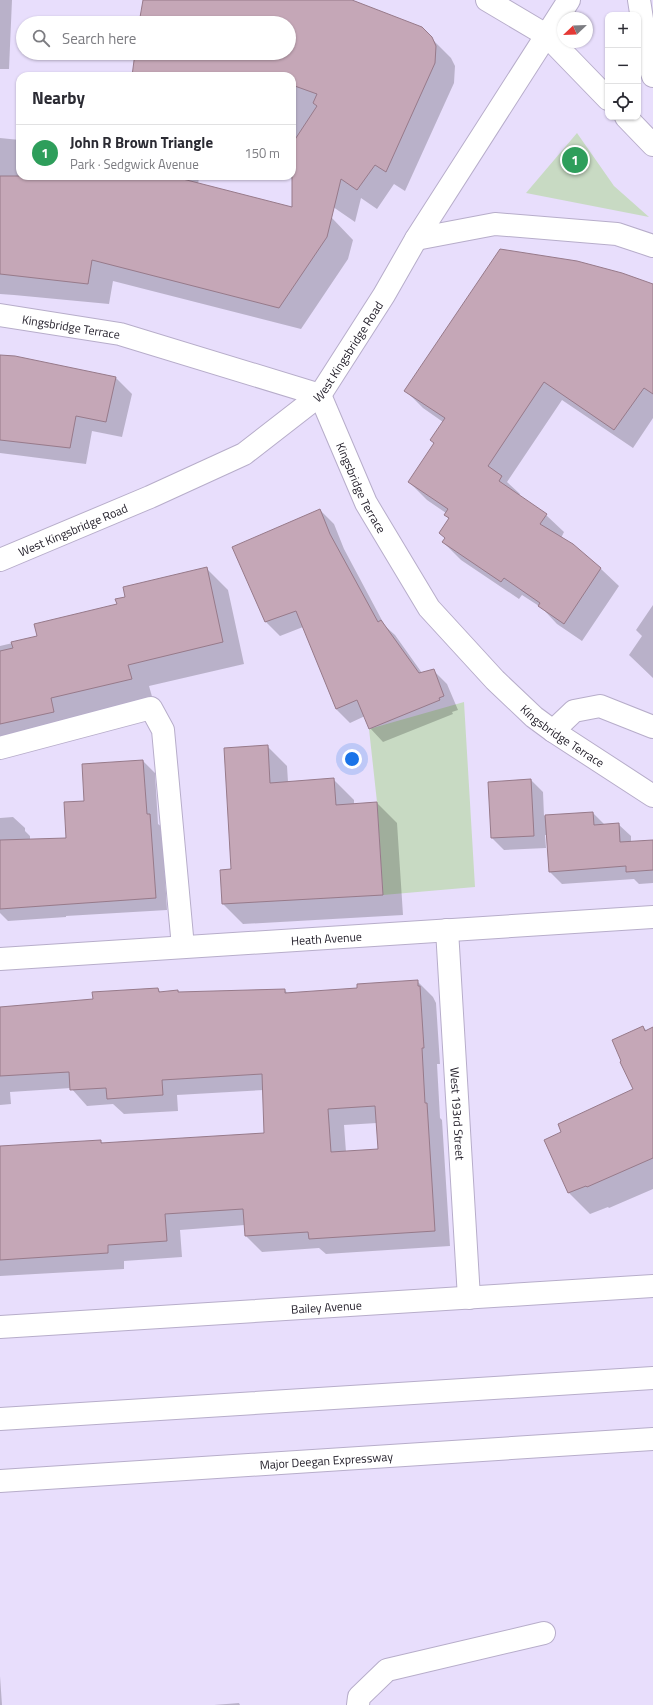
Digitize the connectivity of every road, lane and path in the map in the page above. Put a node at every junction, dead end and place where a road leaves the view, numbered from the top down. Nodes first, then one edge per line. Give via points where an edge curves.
1 (487, 0) edge
2 (568, 0) edge
3 (639, 0) edge
4 (546, 35) junction
5 (653, 76) edge
6 (605, 96) edge
7 (629, 120) edge
8 (653, 145) edge
9 (416, 239) junction
10 (653, 246) edge
11 (0, 315) edge
12 (320, 395) junction
13 (0, 560) edge
14 (653, 727) edge
15 (553, 731) junction
16 (0, 748) edge
17 (653, 796) edge
18 (653, 917) edge
19 (447, 930) junction
20 (183, 947) junction
21 (0, 959) edge
22 (653, 1286) edge
23 (469, 1298) junction
24 (0, 1327) edge
25 (653, 1378) edge
26 (0, 1419) edge
27 (653, 1439) edge
28 (0, 1481) edge
29 (544, 1633) dead end
30 (358, 1705) edge

1 - 4 main road
2 - 4 main road, West Kingsbridge Road
3 - 5 main road
4 - 6 main road
4 - 9 main road, West Kingsbridge Road
7 - 8 main road
9 - 10 main road via 495,224 617,234
9 - 12 main road, West Kingsbridge Road via 384,295
11 - 12 main road, Kingsbridge Terrace via 120,334
12 - 13 main road, West Kingsbridge Road via 244,454
12 - 15 main road, Kingsbridge Terrace via 366,503 429,608 495,680 534,717
14 - 15 main road via 600,706 574,711
15 - 17 main road, Kingsbridge Terrace
16 - 20 main road via 151,708 163,730
18 - 19 main road, Heath Avenue
19 - 20 main road, Heath Avenue
19 - 23 main road, West 193rd Street
20 - 21 main road, Heath Avenue
22 - 23 main road, Bailey Avenue
23 - 24 main road, Bailey Avenue
25 - 26 main road
27 - 28 main road, Major Deegan Expressway
29 - 30 main road via 387,1670 359,1696

